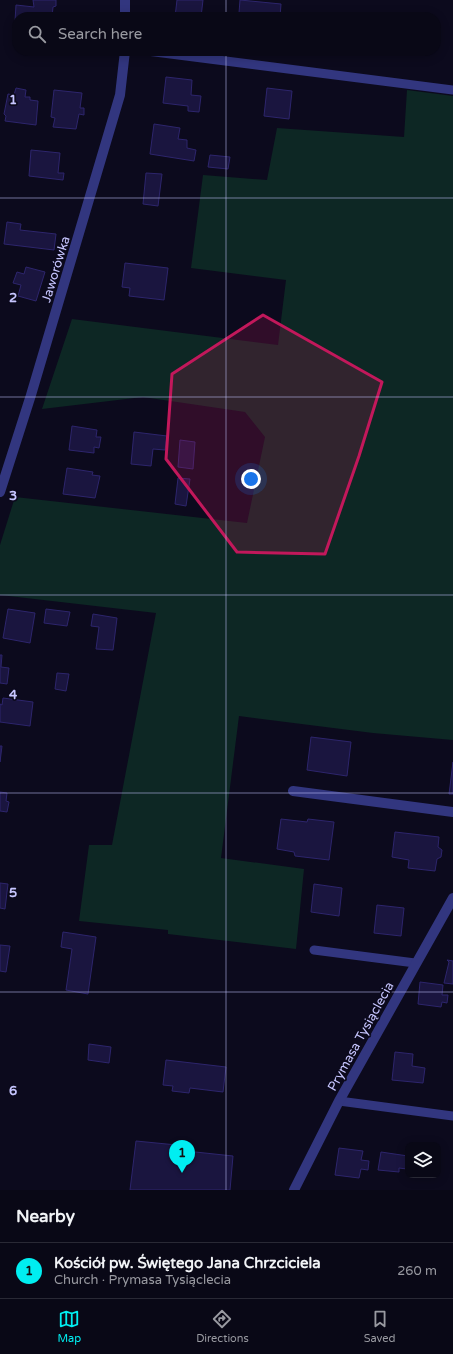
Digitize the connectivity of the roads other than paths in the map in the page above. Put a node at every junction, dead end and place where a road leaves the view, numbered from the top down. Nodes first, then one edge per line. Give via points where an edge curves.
1 (125, 0) edge
2 (125, 12) edge
3 (124, 56) edge
4 (186, 56) edge
5 (453, 90) edge
6 (0, 492) edge
7 (292, 791) dead end
8 (453, 812) edge
9 (453, 898) edge
10 (314, 950) dead end
11 (415, 963) junction
12 (339, 1101) junction
13 (453, 1116) edge
14 (294, 1190) edge

1 - 2 street
3 - 6 street, Jaworówka via 120,95
4 - 5 lane
7 - 8 street
9 - 11 street, Prymasa Tysiąclecia
10 - 11 lane
11 - 12 street, Prymasa Tysiąclecia
12 - 13 lane
12 - 14 street, Prymasa Tysiąclecia

